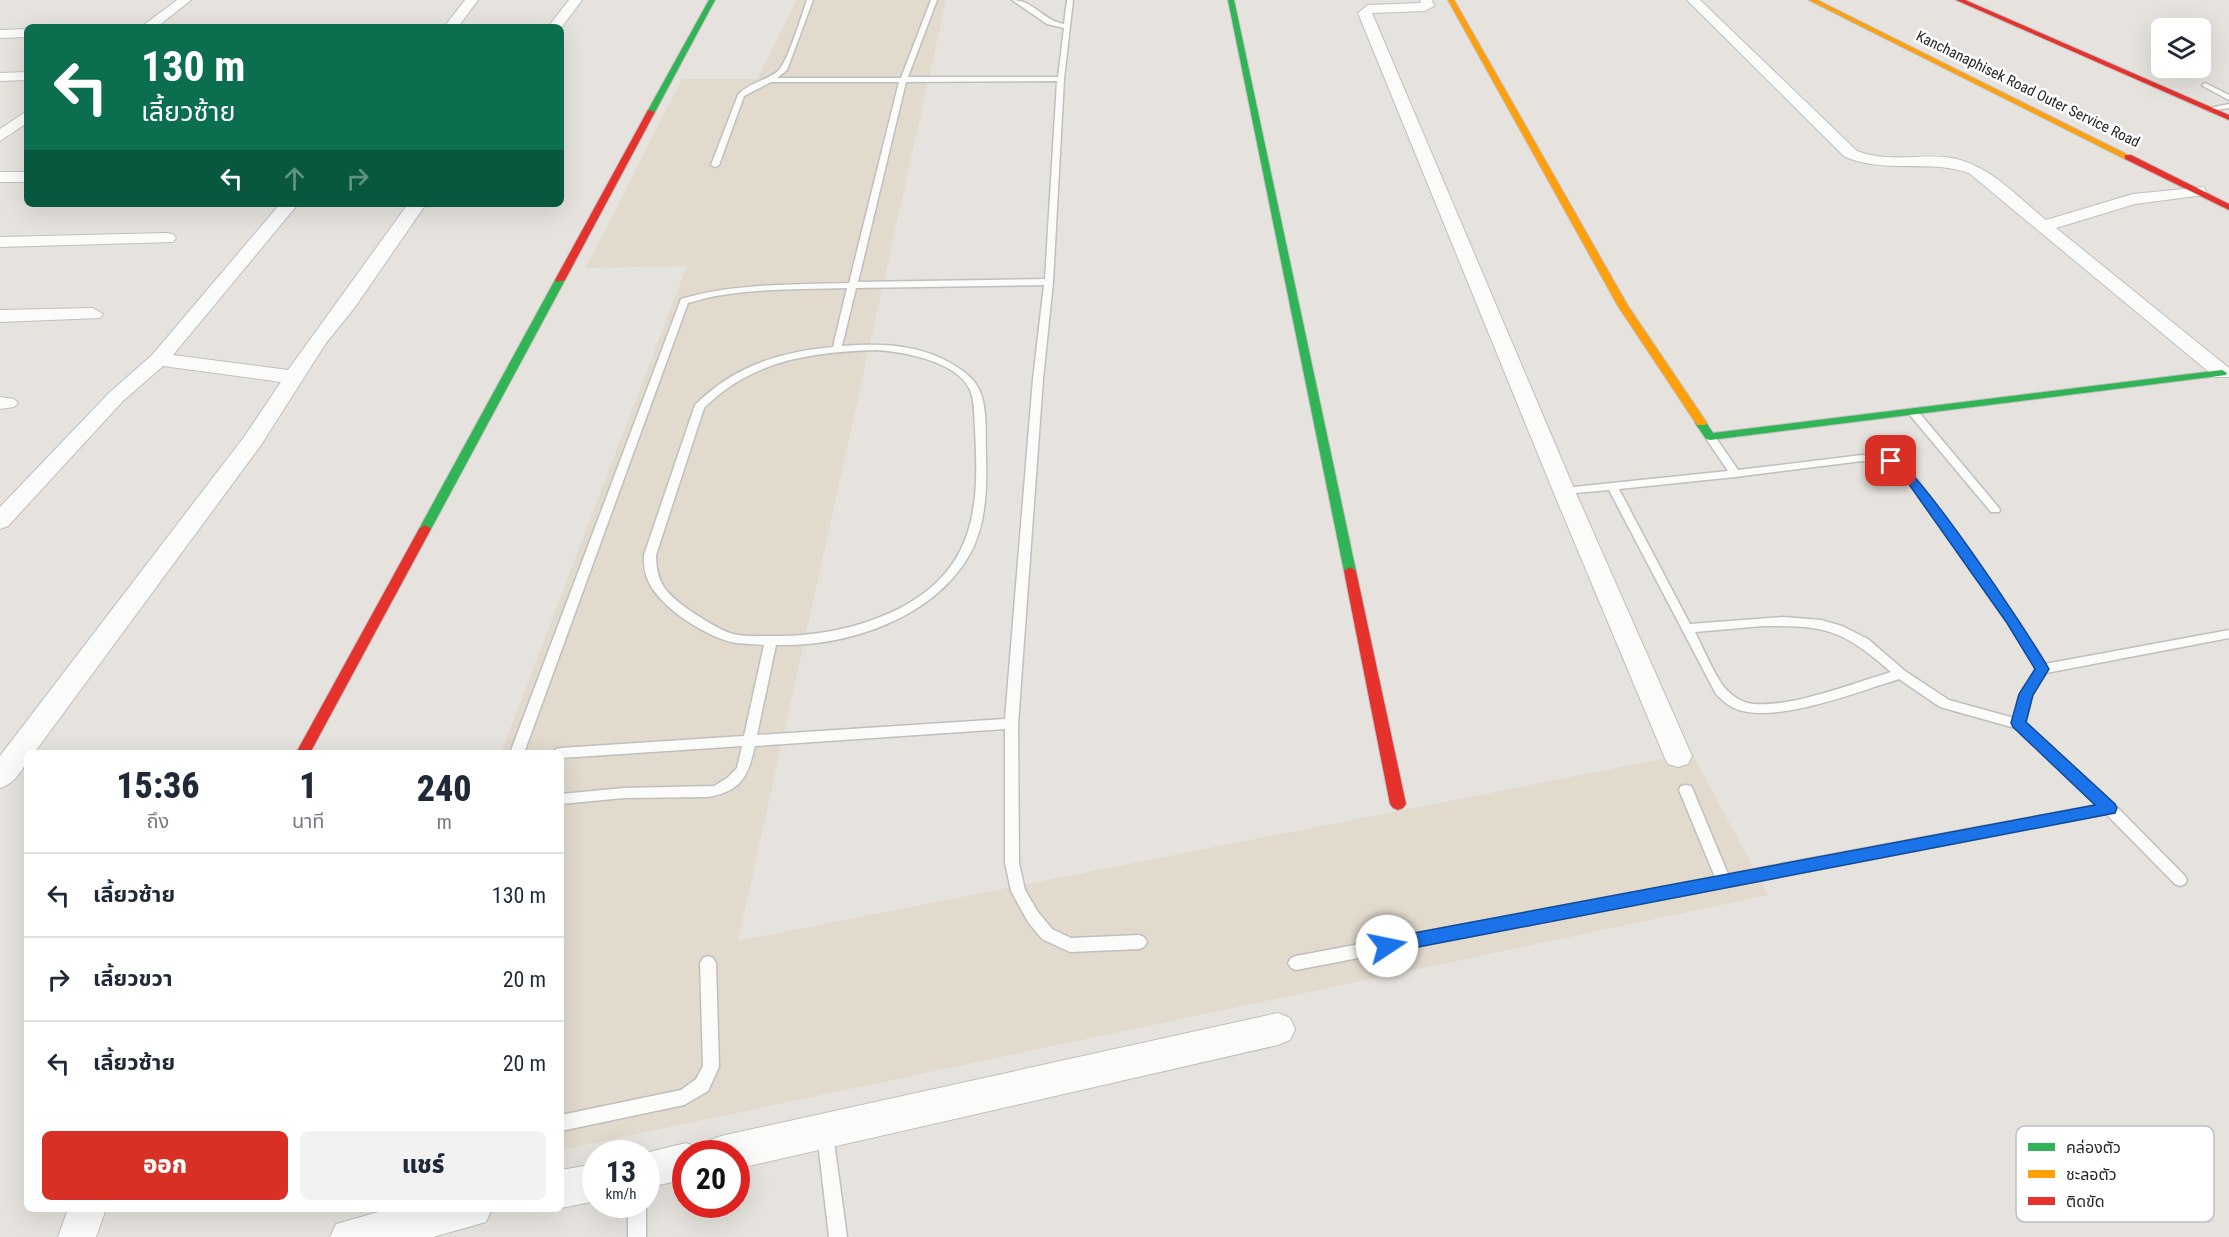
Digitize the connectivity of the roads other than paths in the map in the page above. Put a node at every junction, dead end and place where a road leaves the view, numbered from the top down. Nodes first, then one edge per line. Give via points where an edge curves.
1 (185, 0) edge
2 (472, 0) edge
3 (576, 0) edge
4 (712, 0) edge
5 (810, 0) edge
6 (934, 0) edge
7 (1015, 0) edge
8 (1070, 0) edge
9 (1232, 0) edge
10 (1426, 0) edge
11 (1451, 0) edge
12 (1693, 0) edge
13 (1812, 0) edge
14 (1946, 0) edge
15 (1959, 0) edge
16 (152, 24) edge
17 (453, 24) edge
18 (557, 24) edge
19 (1066, 26) junction
20 (24, 33) edge
21 (0, 34) edge
22 (2039, 35) junction
23 (1959, 57) dead end
24 (24, 76) edge
25 (0, 77) edge
26 (1061, 79) junction
27 (770, 80) junction
28 (903, 81) junction
29 (2205, 86) dead end
30 (2229, 98) edge
31 (2229, 106) edge
32 (2209, 109) junction
33 (2229, 118) edge
34 (24, 121) edge
35 (0, 124) edge
36 (0, 136) edge
37 (2132, 159) junction
38 (715, 165) dead end
39 (0, 177) edge
40 (24, 177) edge
41 (2198, 191) junction
42 (286, 207) edge
43 (415, 207) edge
44 (2229, 207) edge
45 (2044, 226) junction
46 (167, 238) dead end
47 (0, 242) edge
48 (1049, 282) junction
49 (851, 286) junction
50 (93, 314) dead end
51 (0, 316) edge
52 (837, 348) junction
53 (159, 359) junction
54 (2225, 376) edge
55 (293, 377) junction
56 (1913, 412) junction
57 (1710, 437) junction
58 (1735, 474) junction
59 (1613, 488) junction
60 (1564, 491) junction
61 (1995, 510) dead end
62 (0, 521) edge
63 (1687, 628) junction
64 (2229, 634) edge
65 (771, 641) junction
66 (2042, 669) junction
67 (1901, 674) junction
68 (2019, 723) junction
69 (1011, 724) junction
70 (751, 740) junction
71 (305, 750) edge
72 (518, 750) edge
73 (564, 753) edge
74 (1678, 756) dead end
75 (0, 777) edge
76 (1686, 790) dead end
77 (564, 799) edge
78 (1398, 804) dead end
79 (2109, 808) junction
80 (1724, 880) junction
81 (2180, 880) dead end
82 (1139, 942) dead end
83 (708, 963) dead end
84 (1296, 963) dead end
85 (1278, 1029) dead end
86 (564, 1123) edge
87 (825, 1130) junction
88 (750, 1147) edge
89 (582, 1185) edge
90 (564, 1188) edge
91 (86, 1212) edge
92 (461, 1212) edge
93 (638, 1218) edge
94 (77, 1237) edge
95 (349, 1237) edge
96 (637, 1237) edge
97 (838, 1237) edge

1 - 16 street
2 - 17 street
3 - 18 street
4 - 71 street
5 - 27 lane via 784,70
6 - 28 lane
7 - 19 lane via 1030,7 1046,23
8 - 19 lane
9 - 78 street
10 - 60 street via 1425,7 1368,9 1365,13
11 - 57 street via 1623,306
12 - 45 street via 1851,154 1872,161 1955,163 1969,167
13 - 37 street, Kanchanaphisek Road Outer Service Road
14 - 22 street
15 - 22 street
19 - 26 lane
20 - 21 street
22 - 32 street
23 - 37 street
24 - 25 street
26 - 28 lane
26 - 48 lane
27 - 28 lane
27 - 38 lane via 741,95
28 - 49 lane
29 - 30 lane
31 - 32 lane
32 - 33 street
34 - 35 street
34 - 36 street
37 - 41 street, Kanchanaphisek Road Outer Service Road
39 - 40 street
41 - 44 street, Kanchanaphisek Road Outer Service Road
41 - 45 street via 2133,199
42 - 53 street
43 - 55 street
45 - 54 street
46 - 47 street
48 - 49 lane
48 - 69 lane
49 - 52 lane
49 - 72 lane via 717,292 693,295 684,301
50 - 51 street
52 - 65 lane via 775,361 711,393 699,408 650,555 652,577 667,600 731,638
52 - 65 lane via 919,352 974,385 982,481 978,519 956,567 909,608 840,633
53 - 55 street
53 - 62 street via 116,397
54 - 56 street
55 - 75 street via 253,440
56 - 57 street
56 - 61 lane
57 - 58 lane
58 - 59 lane
58 - 66 lane via 1862,458 1879,458 1899,466 2011,619
59 - 60 lane
59 - 63 lane
60 - 74 street
63 - 67 lane via 1795,622 1838,629 1862,641
63 - 67 lane via 1720,691 1738,705 1756,710 1779,708
64 - 66 lane
65 - 70 lane
66 - 68 lane via 2026,694
67 - 68 lane via 1944,704
68 - 79 lane
69 - 70 lane
69 - 82 lane via 1012,863 1018,891 1033,917 1047,934 1070,945
70 - 73 lane
70 - 77 lane via 743,770 720,791
76 - 80 lane
79 - 80 lane
79 - 81 lane
80 - 84 lane
83 - 86 lane via 711,1067 702,1085 684,1097
85 - 87 street
87 - 88 street
87 - 97 lane
89 - 90 street
91 - 94 street
92 - 95 street
93 - 96 lane

